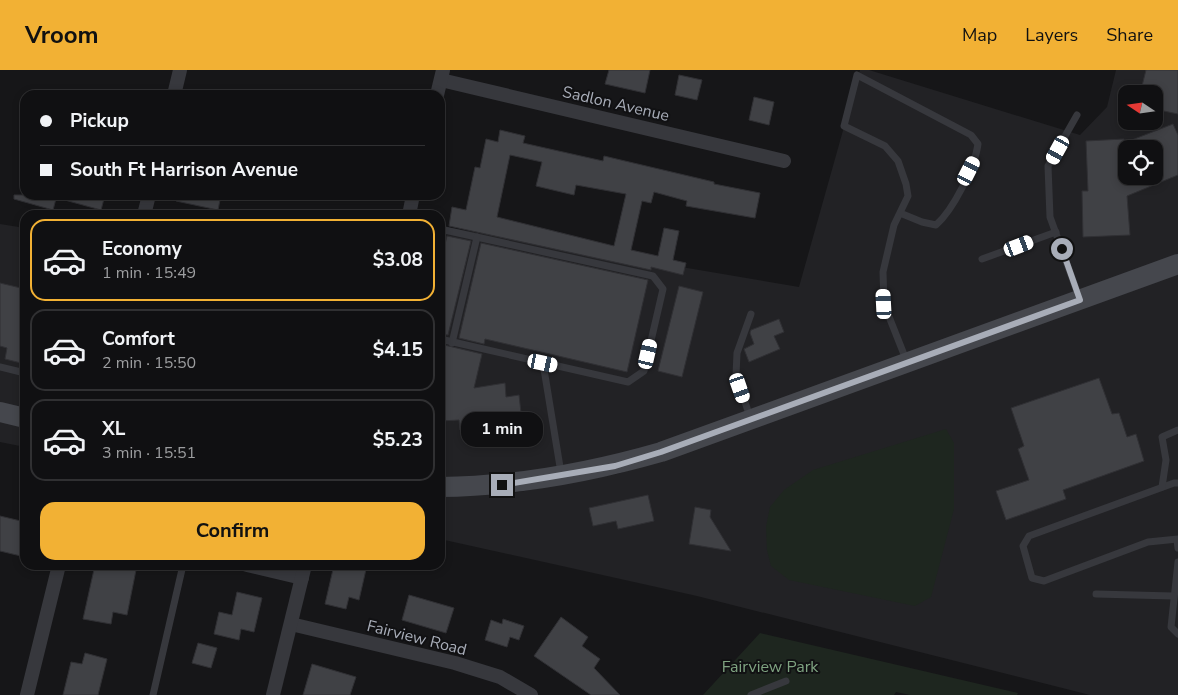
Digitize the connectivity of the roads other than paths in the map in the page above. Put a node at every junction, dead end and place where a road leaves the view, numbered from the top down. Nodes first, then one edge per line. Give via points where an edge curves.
1 (180, 70) edge
2 (442, 75) edge
3 (175, 90) edge
4 (438, 90) edge
5 (1077, 116) dead end
6 (784, 161) dead end
7 (900, 213) junction
8 (445, 230) edge
9 (1056, 232) junction
10 (476, 236) junction
11 (982, 259) dead end
12 (1178, 264) edge
13 (1080, 300) junction
14 (751, 314) dead end
15 (445, 341) edge
16 (452, 343) junction
17 (907, 362) junction
18 (543, 363) junction
19 (0, 367) edge
20 (20, 372) edge
21 (0, 412) edge
22 (20, 417) edge
23 (751, 420) junction
24 (1178, 430) edge
25 (562, 476) junction
26 (1178, 484) edge
27 (445, 487) edge
28 (1162, 487) junction
29 (1178, 539) edge
30 (1178, 548) edge
31 (1178, 562) edge
32 (58, 570) edge
33 (182, 570) edge
34 (303, 571) edge
35 (1096, 594) dead end
36 (1173, 596) junction
37 (291, 624) junction
38 (1178, 634) edge
39 (786, 681) dead end
40 (27, 695) edge
41 (153, 695) edge
42 (273, 695) edge
43 (531, 695) edge
44 (751, 695) edge

1 - 3 street
2 - 4 street
2 - 6 street, Sadlon Avenue
5 - 9 lane via 1048,166 1050,217
7 - 7 lane via 936,225 946,215 977,156 978,144 971,135 857,75 844,126 885,146 898,161 908,196
7 - 17 lane via 883,272 884,304
8 - 10 lane
9 - 11 lane
9 - 13 lane
10 - 16 lane
10 - 18 lane via 652,276 663,288 644,371 628,382
12 - 13 main road
13 - 17 main road
14 - 23 lane via 738,353 736,375
15 - 16 lane
16 - 18 lane
17 - 23 main road
18 - 25 lane
19 - 20 lane
21 - 22 main road
23 - 25 main road via 615,466
24 - 28 lane via 1162,437 1166,460
25 - 27 main road via 517,484
26 - 28 lane
28 - 29 lane via 1029,536 1023,546 1032,578 1044,581 1148,542
29 - 30 lane
31 - 36 lane
32 - 40 street
33 - 41 lane
34 - 37 street
35 - 36 lane
36 - 38 lane via 1171,627
37 - 42 street
37 - 43 street, Fairview Road via 454,663 500,677
39 - 44 lane

